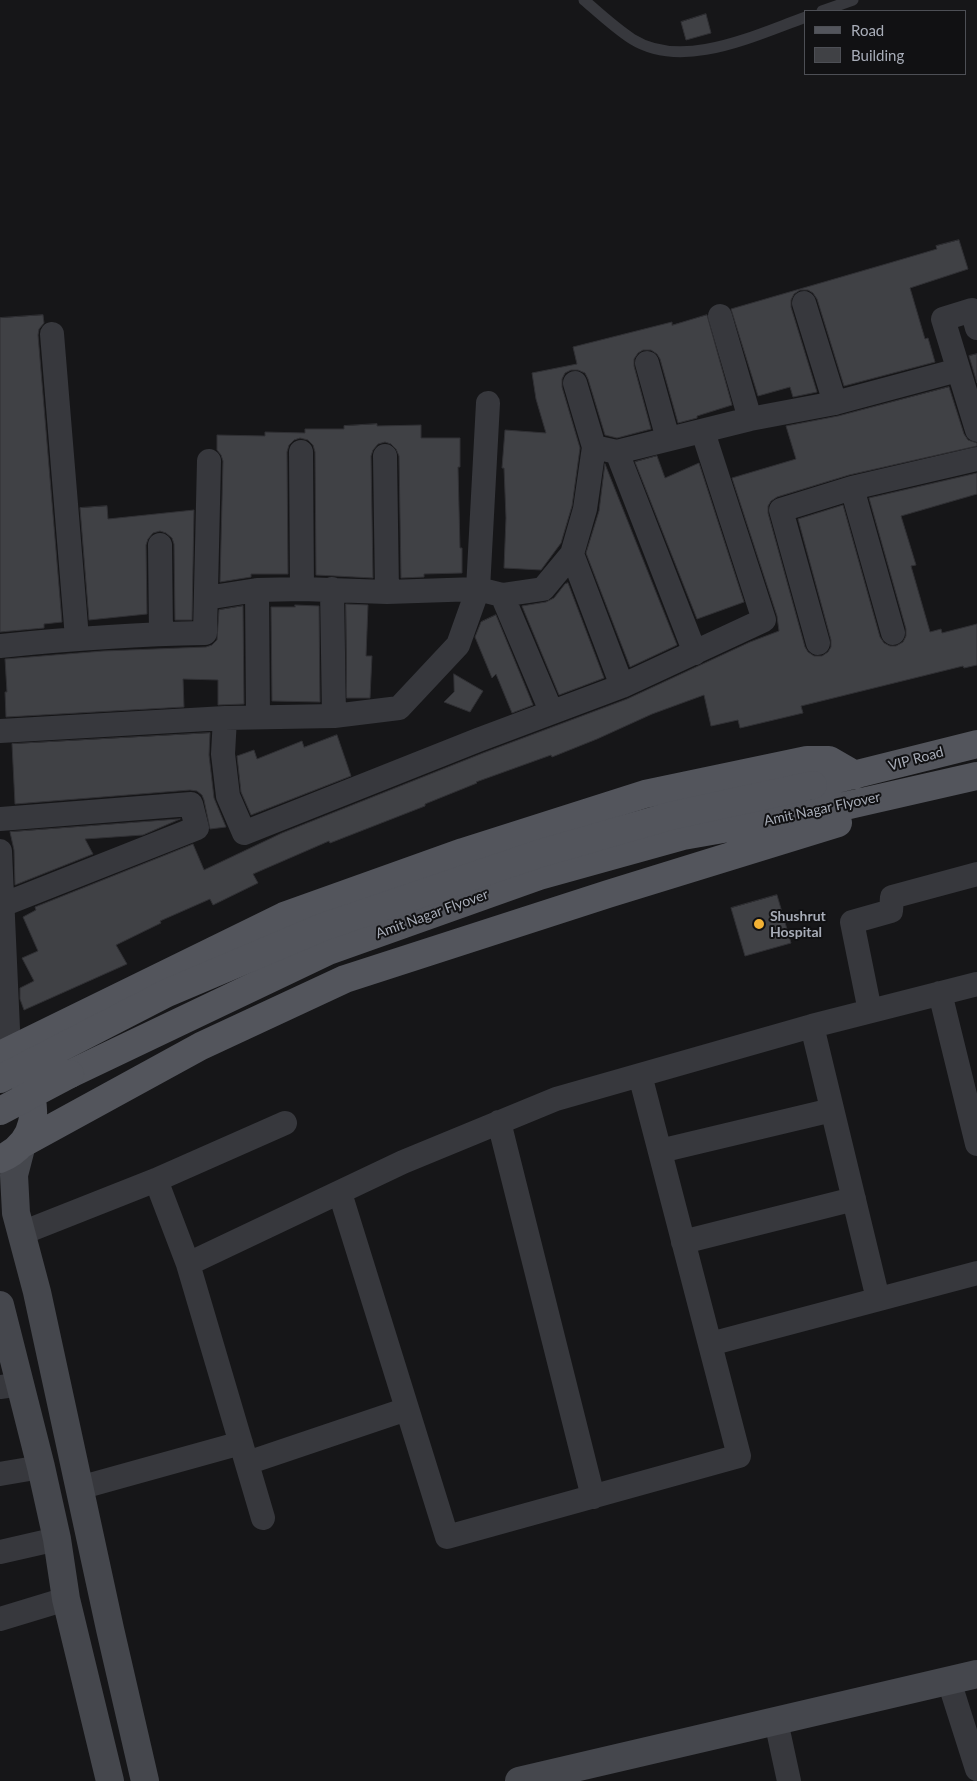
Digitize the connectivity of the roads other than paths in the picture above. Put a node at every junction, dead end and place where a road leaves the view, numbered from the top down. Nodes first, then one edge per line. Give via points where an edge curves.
1 (584, 0) edge
2 (853, 0) edge
3 (825, 10) edge
4 (804, 18) edge
5 (804, 303) dead end
6 (720, 316) dead end
7 (977, 328) edge
8 (52, 334) dead end
9 (647, 363) dead end
10 (958, 370) junction
11 (575, 383) dead end
12 (835, 403) junction
13 (488, 404) dead end
14 (750, 419) junction
15 (977, 430) edge
16 (703, 432) junction
17 (668, 439) junction
18 (594, 447) junction
19 (300, 452) dead end
20 (617, 452) junction
21 (385, 456) dead end
22 (977, 459) edge
23 (209, 461) dead end
24 (852, 488) junction
25 (160, 545) dead end
26 (572, 554) junction
27 (302, 589) junction
28 (332, 589) junction
29 (478, 589) junction
30 (257, 590) junction
31 (387, 592) junction
32 (502, 595) junction
33 (206, 598) junction
34 (893, 632) dead end
35 (161, 633) junction
36 (77, 638) junction
37 (818, 643) dead end
38 (0, 646) edge
39 (695, 653) junction
40 (622, 686) junction
41 (551, 711) junction
42 (334, 716) junction
43 (258, 717) junction
44 (224, 718) junction
45 (0, 731) edge
46 (977, 744) edge
47 (855, 775) junction
48 (977, 776) edge
49 (891, 794) junction
50 (0, 819) edge
51 (0, 851) edge
52 (977, 874) edge
53 (2, 905) junction
54 (977, 984) edge
55 (940, 993) junction
56 (870, 1011) junction
57 (812, 1026) junction
58 (0, 1044) edge
59 (0, 1055) edge
60 (0, 1062) edge
61 (640, 1075) junction
62 (0, 1080) edge
63 (832, 1110) junction
64 (0, 1111) edge
65 (499, 1122) junction
66 (285, 1123) dead end
67 (22, 1144) junction
68 (977, 1144) edge
69 (660, 1151) junction
70 (0, 1159) edge
71 (156, 1180) junction
72 (340, 1193) junction
73 (854, 1199) junction
74 (22, 1233) junction
75 (683, 1242) junction
76 (188, 1264) junction
77 (977, 1273) edge
78 (878, 1299) junction
79 (0, 1305) edge
80 (710, 1344) junction
81 (10, 1385) edge
82 (407, 1409) junction
83 (244, 1453) junction
84 (41, 1467) junction
85 (0, 1474) edge
86 (79, 1488) junction
87 (593, 1497) junction
88 (263, 1518) dead end
89 (57, 1539) junction
90 (0, 1552) edge
91 (66, 1599) junction
92 (0, 1618) edge
93 (977, 1674) edge
94 (949, 1681) junction
95 (776, 1721) junction
96 (977, 1770) edge
97 (533, 1779) edge
98 (110, 1781) edge
99 (145, 1781) edge
100 (789, 1781) edge

1 - 4 lane via 633,39 658,49 678,52 719,48
2 - 3 lane
5 - 12 street
6 - 14 street
7 - 10 street via 972,310 943,319
8 - 36 street
9 - 17 street
10 - 12 street
10 - 15 street
11 - 18 street
12 - 14 street
13 - 29 street
14 - 16 street
16 - 17 street
16 - 39 street via 764,620
17 - 20 street
18 - 20 street
18 - 26 street via 585,509
19 - 27 street
20 - 39 street
21 - 31 street
22 - 24 street
23 - 33 street
24 - 34 street
24 - 37 street via 781,510
25 - 35 street
26 - 32 street via 543,589
26 - 40 street
27 - 28 street
27 - 30 street
28 - 31 street
28 - 42 street
29 - 31 street
29 - 32 street
29 - 42 street via 458,645 399,708
30 - 33 street
30 - 43 street
32 - 41 street
33 - 35 street via 205,633
35 - 36 street
36 - 38 street
39 - 40 street
40 - 41 street
41 - 44 street via 244,834 228,796 223,754
42 - 43 street
43 - 44 street
44 - 45 street
46 - 47 main road, VIP Road
47 - 59 main road via 829,760 807,760 645,794 463,852 284,916
47 - 62 main road, Amit Nagar Flyover, bridge via 670,816 538,854 323,927 167,993
48 - 49 main road, Amit Nagar Flyover
49 - 64 main road, Amit Nagar Flyover, bridge via 683,836 539,876 336,948 70,1074
49 - 67 main road via 858,817 344,979 200,1046
50 - 53 street via 191,804 197,828
51 - 53 street
52 - 56 street via 892,897 890,910 852,922
53 - 58 street via 8,1029
54 - 55 street
55 - 56 street
55 - 68 street
56 - 57 street
57 - 61 street
57 - 63 street
60 - 67 main road via 19,1074 33,1100 34,1116
61 - 65 street via 556,1099
61 - 69 street
63 - 69 street
63 - 73 street
65 - 72 street via 403,1162
65 - 87 street
66 - 71 street
67 - 70 main road
67 - 74 street via 14,1175 16,1213
69 - 75 street
71 - 74 street
71 - 76 street
72 - 76 street
72 - 82 street
73 - 75 street
73 - 78 street
74 - 86 street
75 - 80 street
76 - 83 street
77 - 78 street
78 - 80 street
79 - 81 street
80 - 87 street via 739,1456
81 - 84 street
82 - 83 street
82 - 87 street via 447,1537
83 - 86 street
83 - 88 street
84 - 85 street
84 - 89 street
86 - 99 street
89 - 90 street
89 - 91 street
91 - 92 street
91 - 98 street
93 - 94 street
94 - 95 street
94 - 96 street
95 - 97 street
95 - 100 street

